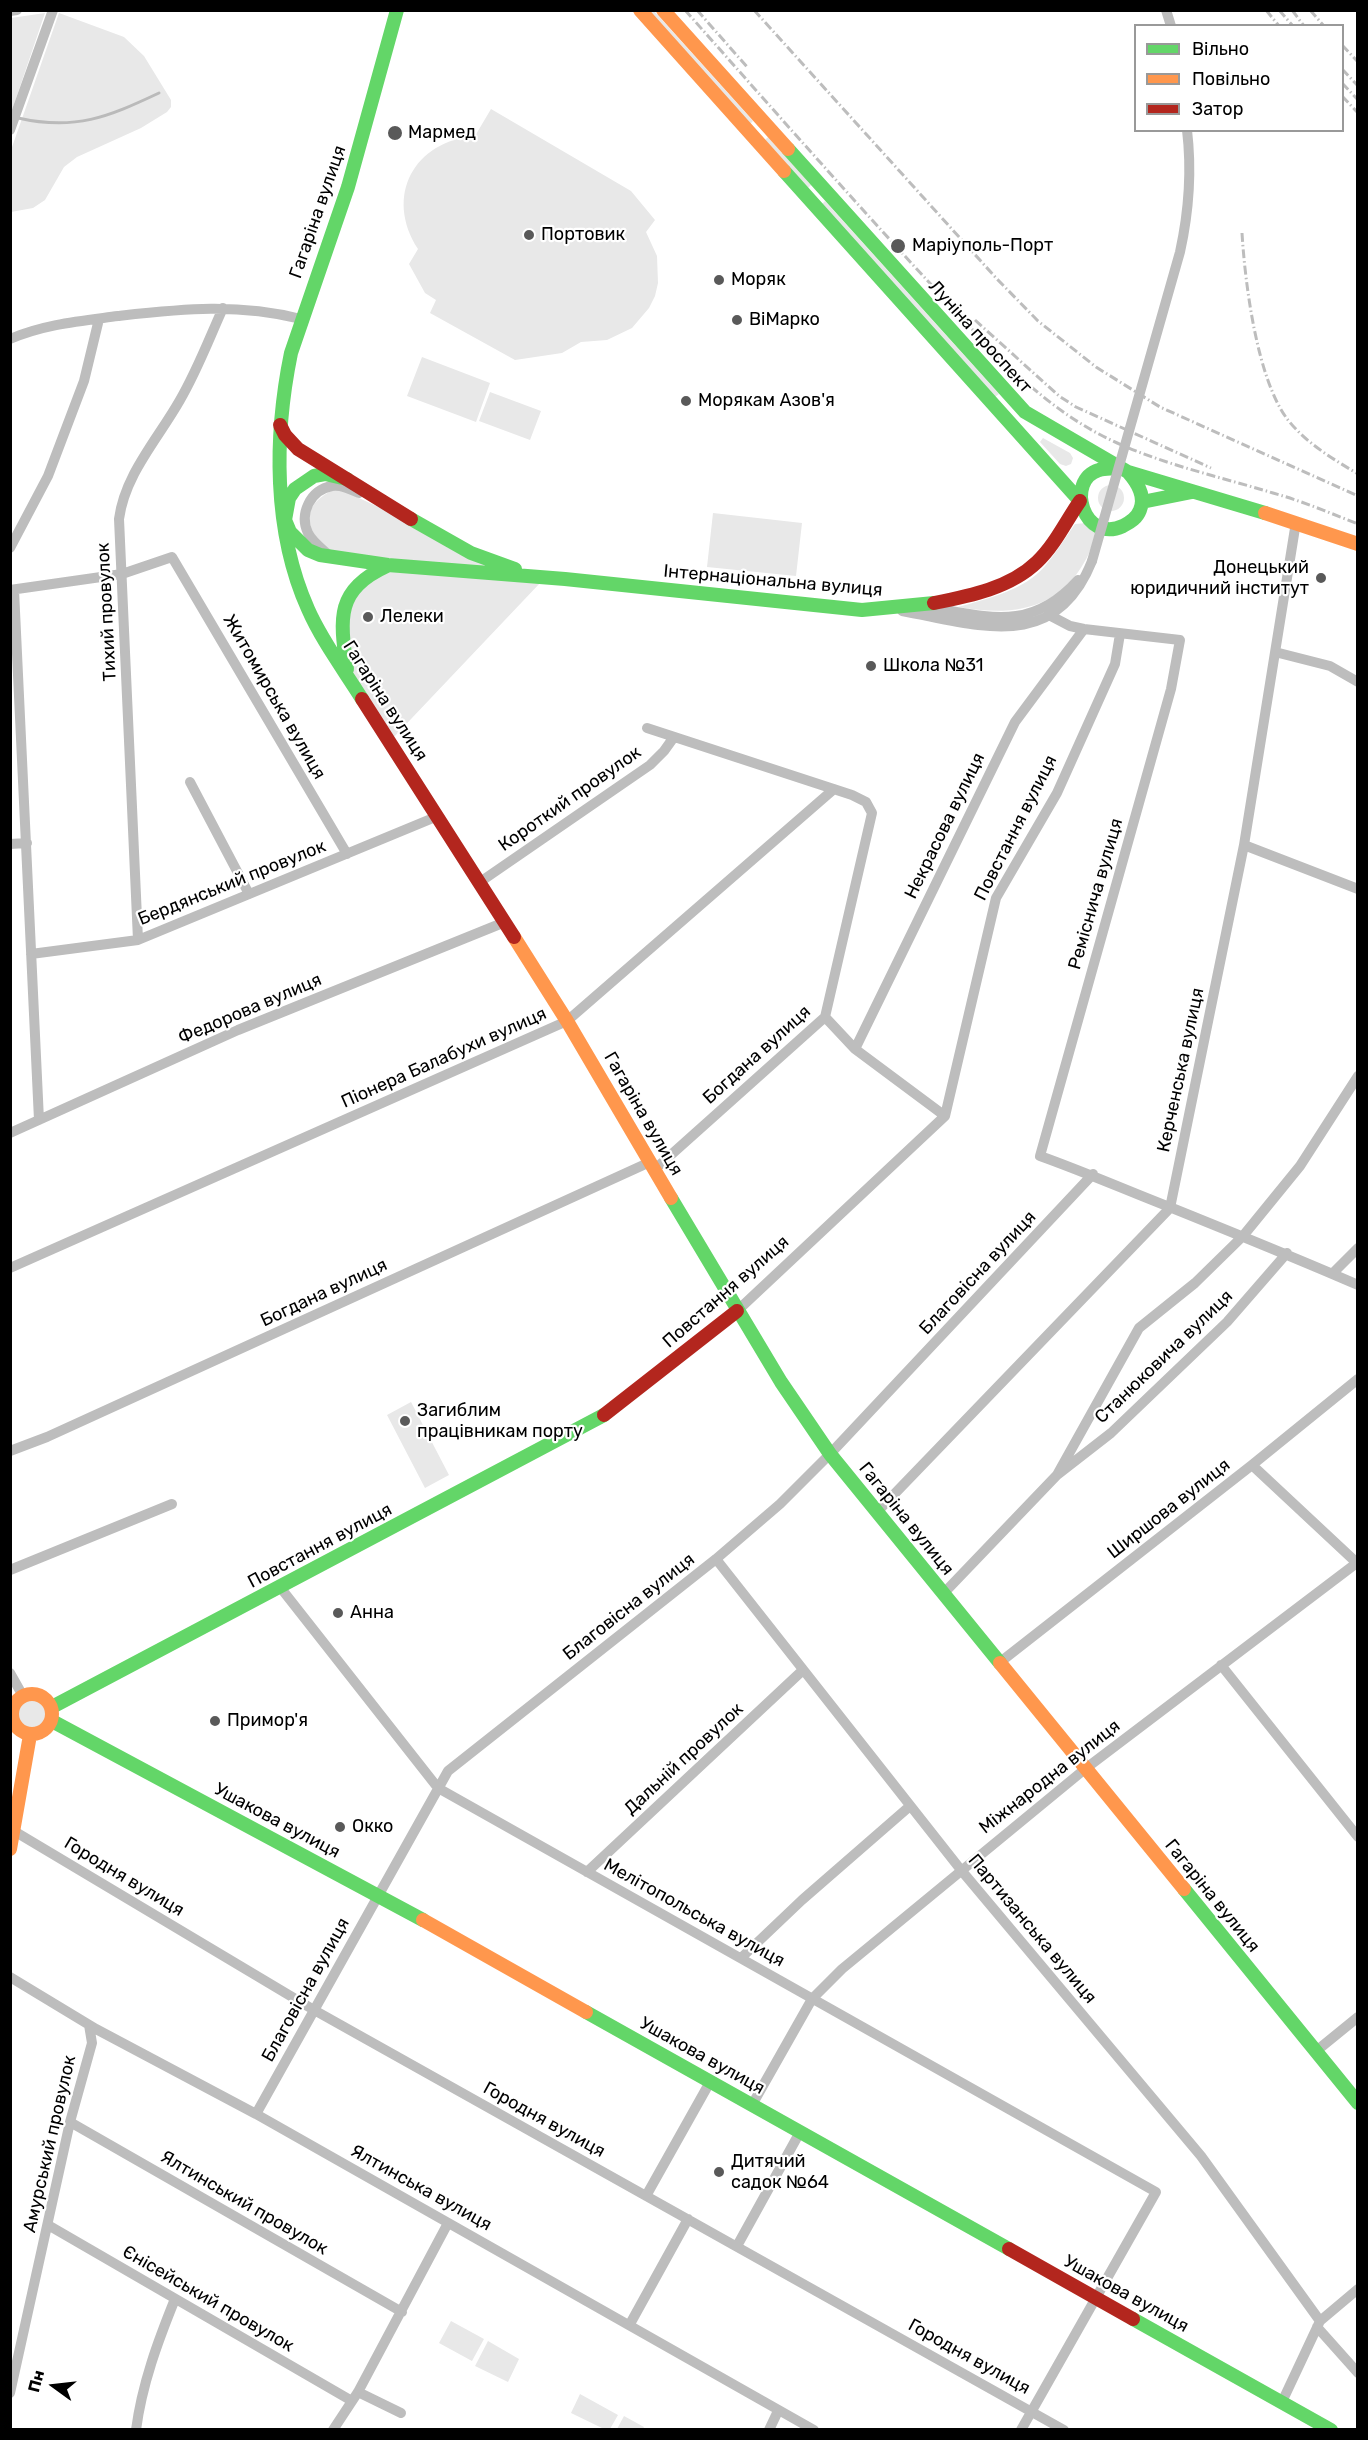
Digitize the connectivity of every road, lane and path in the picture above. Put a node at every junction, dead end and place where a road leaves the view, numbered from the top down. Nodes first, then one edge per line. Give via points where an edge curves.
1 (18, 10) edge
2 (53, 10) edge
3 (397, 10) edge
4 (640, 10) edge
5 (663, 10) edge
6 (10, 11) edge
7 (10, 130) edge
8 (1187, 132) edge
9 (223, 308) junction
10 (99, 319) junction
11 (301, 319) junction
12 (10, 339) edge
13 (280, 425) junction
14 (1123, 470) junction
15 (347, 479) junction
16 (1194, 492) junction
17 (1080, 501) junction
18 (1142, 502) junction
19 (403, 513) junction
20 (285, 520) junction
21 (1088, 520) junction
22 (1065, 522) junction
23 (1296, 522) junction
24 (1358, 544) edge
25 (10, 548) edge
26 (333, 558) junction
27 (1092, 561) junction
28 (388, 566) junction
29 (122, 574) junction
30 (565, 579) junction
31 (12, 590) edge
32 (924, 606) junction
33 (895, 610) junction
34 (1049, 615) junction
35 (1084, 629) junction
36 (1120, 634) junction
37 (1275, 652) junction
38 (349, 678) junction
39 (1358, 682) edge
40 (647, 728) dead end
41 (674, 737) junction
42 (190, 782) dead end
43 (834, 789) junction
44 (438, 816) junction
45 (27, 843) junction
46 (10, 844) edge
47 (1244, 845) junction
48 (347, 854) junction
49 (480, 882) junction
50 (1358, 889) edge
51 (249, 894) junction
52 (505, 922) junction
53 (138, 940) junction
54 (31, 954) junction
55 (825, 1017) junction
56 (567, 1021) junction
57 (855, 1049) junction
58 (1358, 1076) edge
59 (945, 1116) junction
60 (39, 1120) junction
61 (10, 1133) edge
62 (652, 1166) junction
63 (1093, 1174) junction
64 (1170, 1208) junction
65 (1243, 1236) junction
66 (1358, 1248) edge
67 (1287, 1254) junction
68 (10, 1268) edge
69 (1332, 1274) junction
70 (1358, 1285) edge
71 (738, 1311) junction
72 (1358, 1379) edge
73 (10, 1451) edge
74 (830, 1454) junction
75 (1252, 1465) junction
76 (1057, 1475) junction
77 (172, 1504) dead end
78 (877, 1512) junction
79 (716, 1559) junction
80 (1357, 1563) edge
81 (10, 1570) edge
82 (280, 1587) junction
83 (943, 1594) junction
84 (999, 1663) junction
85 (1221, 1665) junction
86 (803, 1670) junction
87 (10, 1673) edge
88 (16, 1702) edge
89 (52, 1714) junction
90 (30, 1735) junction
91 (1085, 1769) junction
92 (438, 1788) junction
93 (910, 1806) junction
94 (13, 1826) edge
95 (1358, 1837) edge
96 (10, 1849) edge
97 (961, 1870) junction
98 (587, 1872) junction
99 (378, 1895) junction
100 (741, 1959) junction
101 (10, 1977) edge
102 (812, 1999) junction
103 (314, 2010) junction
104 (1358, 2017) edge
105 (89, 2025) junction
106 (106, 2034) junction
107 (92, 2043) junction
108 (1315, 2052) junction
109 (710, 2082) junction
110 (1358, 2103) edge
111 (752, 2105) junction
112 (256, 2114) junction
113 (70, 2122) junction
114 (800, 2132) junction
115 (646, 2196) junction
116 (688, 2219) junction
117 (448, 2223) junction
118 (48, 2225) junction
119 (737, 2246) junction
120 (1358, 2289) edge
121 (1096, 2298) junction
122 (175, 2299) junction
123 (402, 2312) junction
124 (630, 2324) junction
125 (1318, 2324) junction
126 (1358, 2373) edge
127 (10, 2393) edge
128 (355, 2396) junction
129 (1282, 2402) junction
130 (778, 2411) junction
131 (1031, 2411) junction
132 (401, 2413) dead end
133 (1328, 2429) edge
134 (136, 2430) edge
135 (333, 2430) edge
136 (769, 2430) edge
137 (814, 2430) edge
138 (1021, 2430) edge
139 (1064, 2430) edge

1 - 6 street
2 - 7 street
3 - 11 street, Гагаріна вулиця via 341,210
4 - 17 street, Луніна проспект
5 - 14 street, Луніна проспект via 1015,403 1035,420
8 - 27 street, bridge via 1190,185 1180,252
9 - 10 street
9 - 11 street via 254,309
9 - 29 street, Тихий провулок via 180,401 125,493 119,519
10 - 12 street via 54,324
10 - 25 street via 84,381 48,476
11 - 13 street, Гагаріна вулиця via 284,389
13 - 15 street via 298,448
13 - 20 street, Гагаріна вулиця
14 - 16 street, Луніна проспект
14 - 17 street via 1108,467 1090,474 1080,491
14 - 18 street via 1137,480
15 - 19 street
15 - 20 street via 325,474 304,481 289,498
16 - 18 street, Луніна проспект
16 - 23 street, Луніна проспект
17 - 21 street
17 - 22 street, Інтернаціональна вулиця
18 - 21 street via 1138,514 1124,527 1105,529
19 - 26 street via 341,486 319,491 306,510 305,525 312,539
19 - 30 street via 471,553 501,565
20 - 26 street via 303,546
20 - 38 street, Гагаріна вулиця via 303,598
21 - 22 street
22 - 32 street, Інтернаціональна вулиця via 1038,561 1017,577 976,593
23 - 24 street, Луніна проспект
23 - 37 street, Керченська вулиця
26 - 28 street
27 - 32 street via 1071,587 1032,613 992,618
27 - 34 street via 1076,592
28 - 30 street
28 - 38 street via 361,579 345,604 341,619
29 - 31 street
29 - 48 street, Житомирська вулиця via 172,557
29 - 53 street, Тихий провулок
30 - 33 street, Інтернаціональна вулиця via 850,609
31 - 45 street
32 - 33 street, Інтернаціональна вулиця
33 - 34 street via 1006,628
34 - 35 street
35 - 36 street
35 - 57 street, Некрасова вулиця via 1015,722
36 - 59 street, Повстання вулиця via 1115,664 1057,793 992,908
36 - 63 street, Реміснича вулиця via 1180,640 1171,689 1040,1156
37 - 39 street via 1330,666
37 - 47 street, Керченська вулиця
38 - 44 street, Гагаріна вулиця
40 - 41 street
41 - 43 street
41 - 49 street, Короткий провулок via 650,765
42 - 51 street
43 - 55 street, Богдана вулиця via 866,802 872,813
43 - 56 street, Піонера Балабухи вулиця
44 - 48 street, Бердянський провулок
44 - 49 street, Гагаріна вулиця
45 - 46 street
45 - 54 street
47 - 50 street
47 - 64 street, Керченська вулиця
48 - 51 street, Бердянський провулок
49 - 52 street, Гагаріна вулиця
51 - 53 street, Бердянський провулок
52 - 56 street, Гагаріна вулиця
52 - 60 street, Федорова вулиця via 238,1030
53 - 54 street, Бердянський провулок
54 - 60 street
55 - 57 street
55 - 62 street, Богдана вулиця
56 - 62 street, Гагаріна вулиця
56 - 68 street, Піонера Балабухи вулиця
57 - 59 street
58 - 65 street, Станюковича вулиця via 1300,1166
59 - 71 street, Повстання вулиця
60 - 61 street, Федорова вулиця
62 - 71 street, Гагаріна вулиця
62 - 73 street, Богдана вулиця
63 - 64 street
63 - 74 street, Благовісна вулиця
64 - 65 street
64 - 78 street
65 - 67 street
65 - 76 street, Станюковича вулиця via 1195,1283 1139,1328
66 - 69 street
67 - 69 street
67 - 76 street, Станюковича вулиця via 1219,1330 1111,1433
69 - 70 street
71 - 74 street, Гагаріна вулиця
71 - 82 street, Повстання вулиця via 600,1418
72 - 75 street, Ширшова вулиця
74 - 78 street, Гагаріна вулиця
74 - 79 street, Благовісна вулиця
75 - 80 street
75 - 84 street, Ширшова вулиця
76 - 83 street, Станюковича вулиця
77 - 81 street
78 - 83 street, Гагаріна вулиця
79 - 86 street, Партизанська вулиця
79 - 92 street, Благовісна вулиця via 448,1771
80 - 85 street, Міжнародна вулиця
82 - 89 street, Повстання вулиця
82 - 92 street, Мелітопольська вулиця
83 - 84 street, Гагаріна вулиця
84 - 91 street, Гагаріна вулиця
85 - 91 street, Міжнародна вулиця
85 - 95 street
86 - 93 street, Партизанська вулиця
86 - 98 street, Дальній провулок
87 - 88 street
88 - 89 street via 31,1693 40,1695 47,1700
88 - 90 street via 13,1721
89 - 90 street via 47,1729
89 - 99 street, Ушакова вулиця
90 - 94 street
91 - 97 street, Міжнародна вулиця
91 - 108 street, Гагаріна вулиця
92 - 98 street, Мелітопольська вулиця
92 - 99 street, Благовісна вулиця
93 - 97 street, Партизанська вулиця
93 - 100 street
94 - 96 street
94 - 103 street, Городня вулиця
97 - 102 street, Міжнародна вулиця via 874,1941
97 - 125 street, Партизанська вулиця via 1201,2156
98 - 100 street, Мелітопольська вулиця
99 - 103 street, Благовісна вулиця
99 - 109 street, Ушакова вулиця
100 - 102 street, Мелітопольська вулиця
101 - 105 street, Ялтинська вулиця
102 - 111 street, Міжнародна вулиця
102 - 121 street, Мелітопольська вулиця via 1156,2192
103 - 112 street, Благовісна вулиця
103 - 115 street, Городня вулиця
104 - 108 street
105 - 106 street, Ялтинська вулиця
105 - 107 street, Амурський провулок
106 - 107 street, Амурський провулок
106 - 112 street, Ялтинська вулиця
107 - 113 street, Амурський провулок
108 - 110 street, Гагаріна вулиця
109 - 111 street, Ушакова вулиця
109 - 115 street
111 - 114 street, Ушакова вулиця
112 - 117 street, Ялтинська вулиця
113 - 118 street, Амурський провулок
113 - 123 street, Ялтинський провулок
114 - 119 street
114 - 121 street, Ушакова вулиця
115 - 116 street, Городня вулиця
116 - 119 street, Городня вулиця
116 - 124 street
117 - 123 street
117 - 124 street, Ялтинська вулиця
118 - 122 street, Єнісейський провулок
118 - 127 street, Амурський провулок
119 - 131 street, Городня вулиця
120 - 125 street
121 - 129 street, Ушакова вулиця
121 - 131 street
122 - 128 street, Єнісейський провулок
122 - 134 street via 156,2346
123 - 128 street
124 - 130 street, Ялтинська вулиця
125 - 126 street, Партизанська вулиця
125 - 129 street
128 - 132 street, Єнісейський провулок
128 - 135 street
129 - 133 street, Ушакова вулиця
130 - 136 street
130 - 137 street, Ялтинська вулиця
131 - 138 street
131 - 139 street, Городня вулиця

